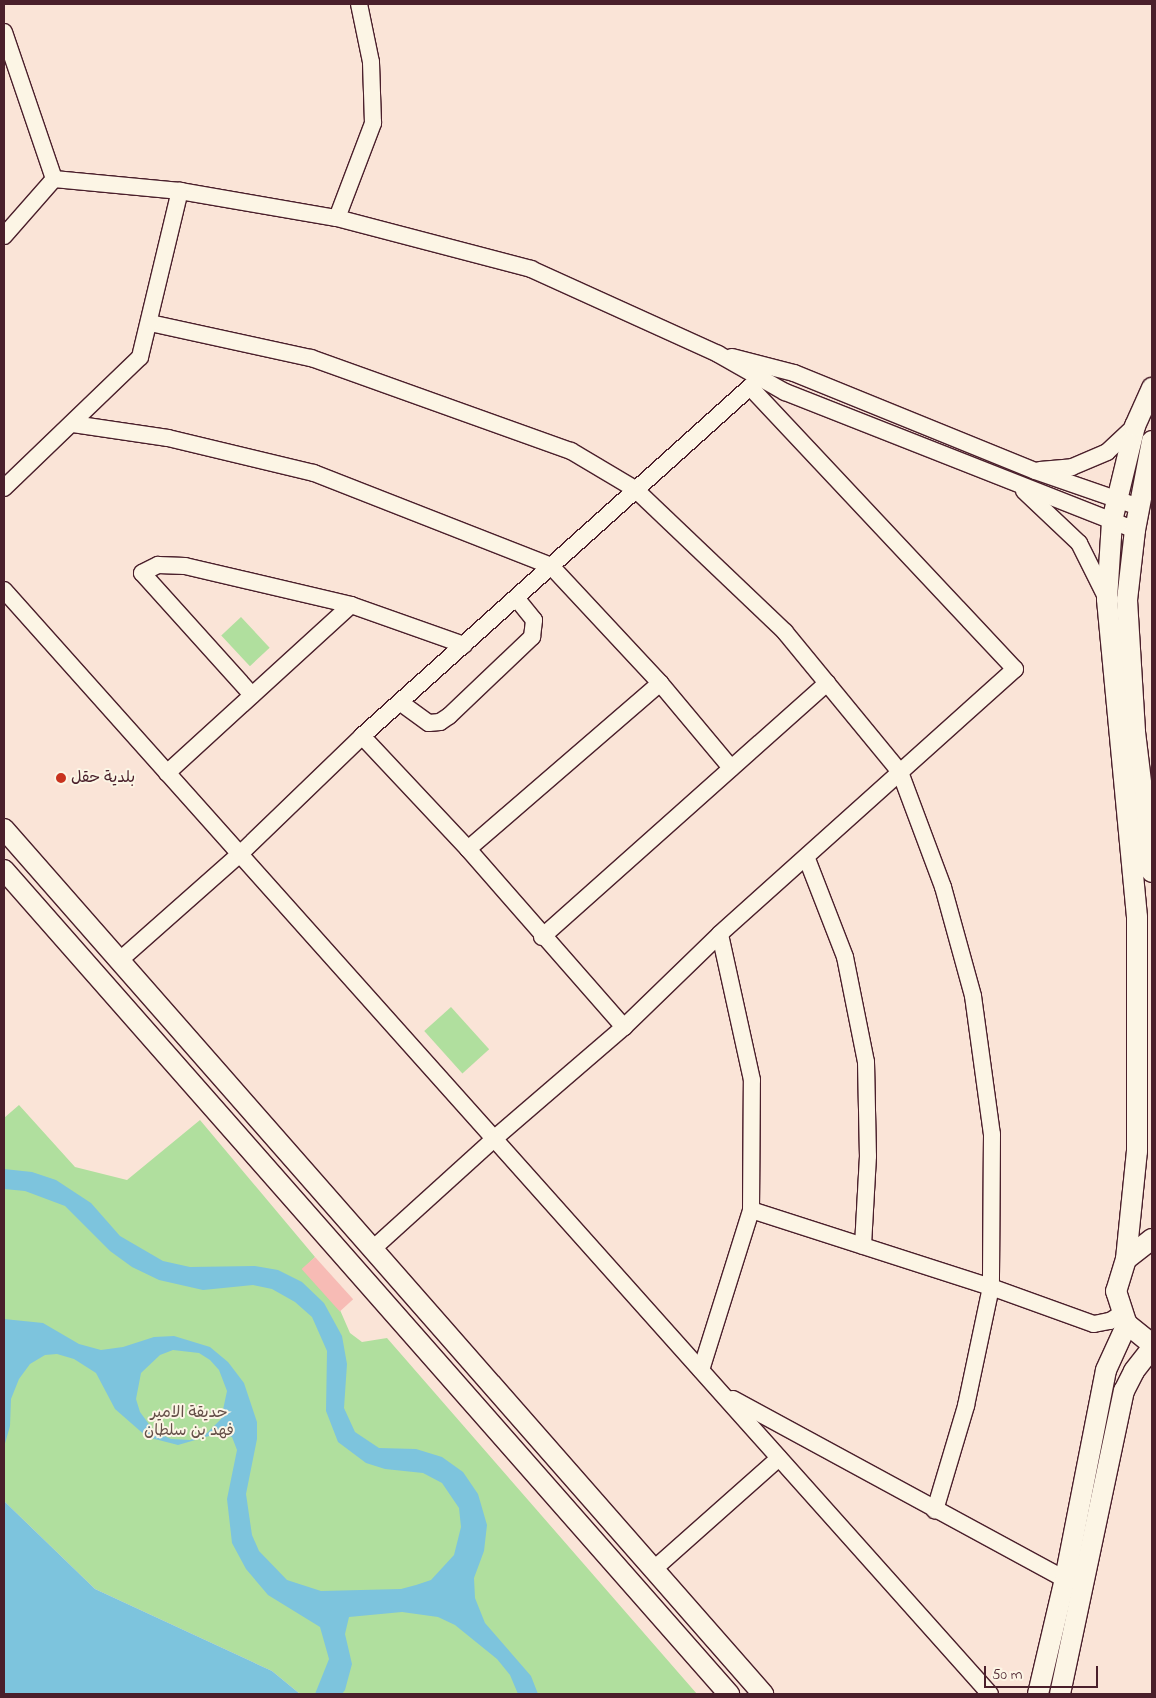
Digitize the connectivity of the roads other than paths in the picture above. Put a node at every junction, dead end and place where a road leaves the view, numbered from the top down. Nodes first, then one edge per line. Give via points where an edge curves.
1 (360, 4) edge
2 (4, 32) edge
3 (9, 62) edge
4 (54, 179) junction
5 (180, 191) junction
6 (337, 218) junction
7 (4, 236) edge
8 (150, 322) junction
9 (718, 354) junction
10 (782, 370) junction
11 (754, 382) junction
12 (775, 387) junction
13 (1152, 388) edge
14 (72, 424) junction
15 (1135, 426) junction
16 (1152, 441) edge
17 (1035, 471) junction
18 (1012, 482) junction
19 (4, 488) edge
20 (635, 489) junction
21 (1108, 496) junction
22 (1139, 507) junction
23 (1092, 514) junction
24 (1112, 521) junction
25 (1135, 530) junction
26 (552, 566) junction
27 (4, 590) edge
28 (517, 599) junction
29 (1108, 599) junction
30 (351, 605) junction
31 (464, 645) junction
32 (660, 683) junction
33 (827, 683) junction
34 (252, 695) junction
35 (401, 703) junction
36 (362, 736) junction
37 (731, 768) junction
38 (900, 772) junction
39 (167, 773) junction
40 (4, 830) edge
41 (468, 849) junction
42 (240, 854) junction
43 (807, 859) junction
44 (4, 870) edge
45 (1152, 872) edge
46 (720, 934) junction
47 (542, 937) junction
48 (120, 960) junction
49 (624, 1027) junction
50 (494, 1139) junction
51 (751, 1210) junction
52 (1152, 1239) edge
53 (862, 1246) junction
54 (374, 1248) junction
55 (1126, 1259) junction
56 (992, 1287) junction
57 (1124, 1319) junction
58 (1152, 1344) edge
59 (1152, 1348) edge
60 (701, 1370) junction
61 (721, 1393) junction
62 (779, 1458) junction
63 (935, 1510) junction
64 (654, 1569) junction
65 (1065, 1579) junction
66 (729, 1694) edge
67 (763, 1694) edge
68 (990, 1694) edge
69 (1038, 1694) edge
70 (1060, 1694) edge

1 - 6 street via 372,62 373,123
2 - 3 street
3 - 4 street
4 - 5 street
4 - 7 street
5 - 6 street
5 - 8 street
6 - 9 street via 531,269
8 - 14 street via 140,357
8 - 20 street via 310,358 425,396 571,451
9 - 10 street
9 - 11 street
10 - 12 street
10 - 17 street
11 - 12 street
11 - 20 street
11 - 38 street via 1015,668
12 - 18 street
13 - 15 street
14 - 19 street
14 - 26 street via 168,438 314,473
15 - 17 street via 1107,452 1072,467
15 - 21 street
16 - 22 street
17 - 21 street
18 - 23 street
18 - 29 street via 1079,544
20 - 26 street
20 - 33 street via 785,632
21 - 22 street
21 - 23 street
21 - 24 street
22 - 25 street
23 - 24 street
24 - 25 street
24 - 29 street
25 - 45 street via 1127,600 1136,732
26 - 28 street
26 - 32 street
27 - 39 street
28 - 31 street
28 - 35 street via 534,620 532,637 449,716 440,722 429,723
29 - 55 street via 1137,917 1136,1151
30 - 31 street
30 - 34 street
30 - 34 street via 185,566 158,565 142,573
31 - 35 street
32 - 37 street
32 - 41 street
33 - 37 street
33 - 38 street
34 - 39 street
35 - 36 street
36 - 41 street
36 - 42 street
37 - 47 street
38 - 43 street
38 - 56 street via 943,887 973,996 992,1134
39 - 42 street
40 - 48 street
41 - 47 street
42 - 48 street
42 - 50 street
43 - 46 street
43 - 53 street via 845,957 866,1062 868,1156
44 - 66 street
46 - 49 street
46 - 51 street via 752,1080
47 - 49 street
48 - 54 street
49 - 50 street
50 - 54 street
50 - 60 street
51 - 53 street
51 - 60 street
52 - 55 street
53 - 56 street
54 - 64 street
55 - 57 street via 1116,1292
56 - 57 street via 1094,1324
56 - 63 street via 966,1406
57 - 58 street
57 - 65 street via 1106,1370
59 - 70 street via 1134,1371 1124,1391
60 - 61 street
61 - 62 street
61 - 63 street
62 - 64 street
62 - 68 street
63 - 65 street
64 - 67 street
65 - 69 street

